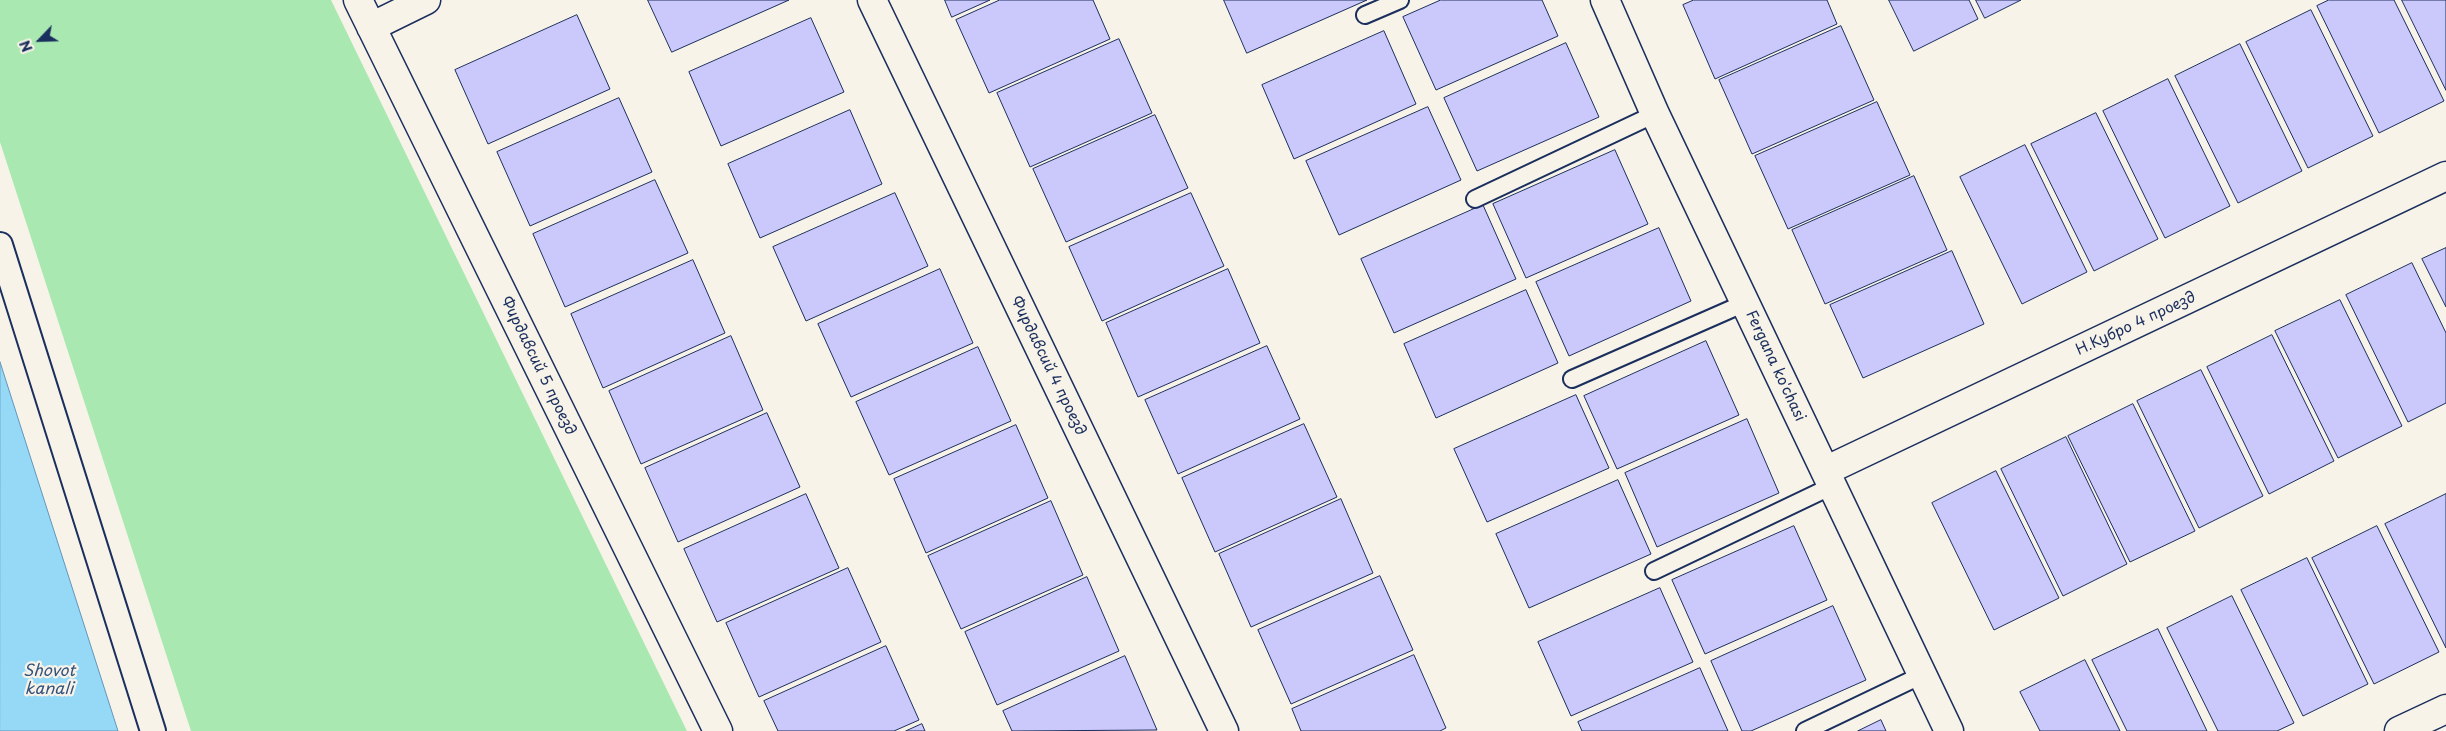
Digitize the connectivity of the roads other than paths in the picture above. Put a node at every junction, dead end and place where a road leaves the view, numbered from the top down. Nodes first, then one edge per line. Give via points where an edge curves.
1 (358, 0) edge
2 (426, 0) edge
3 (872, 0) edge
4 (1400, 0) edge
5 (1605, 0) edge
6 (1365, 15) dead end
7 (371, 27) junction
8 (1655, 114) junction
9 (2446, 176) edge
10 (1475, 199) dead end
11 (0, 245) edge
12 (1745, 302) junction
13 (1572, 380) dead end
14 (1829, 479) junction
15 (1654, 571) dead end
16 (1922, 675) junction
17 (2446, 709) edge
18 (153, 731) edge
19 (718, 731) edge
20 (1224, 731) edge
21 (1805, 731) edge
22 (1949, 731) edge
23 (2399, 731) edge

1 - 7 street, Фирдавсий 5 проезд
2 - 7 street
3 - 20 street, Фирдавсий 4 проезд
4 - 6 lane
5 - 8 street, Fergana ko'chasi
7 - 19 street, Фирдавсий 5 проезд
8 - 10 lane
8 - 12 street, Fergana ko'chasi
9 - 14 street, Н.Кубро 4 проезд
11 - 18 street
12 - 13 lane
12 - 14 street, Fergana ko'chasi
14 - 15 lane
14 - 16 street, Fergana ko'chasi
16 - 21 lane
16 - 22 street, Fergana ko'chasi
17 - 23 street

